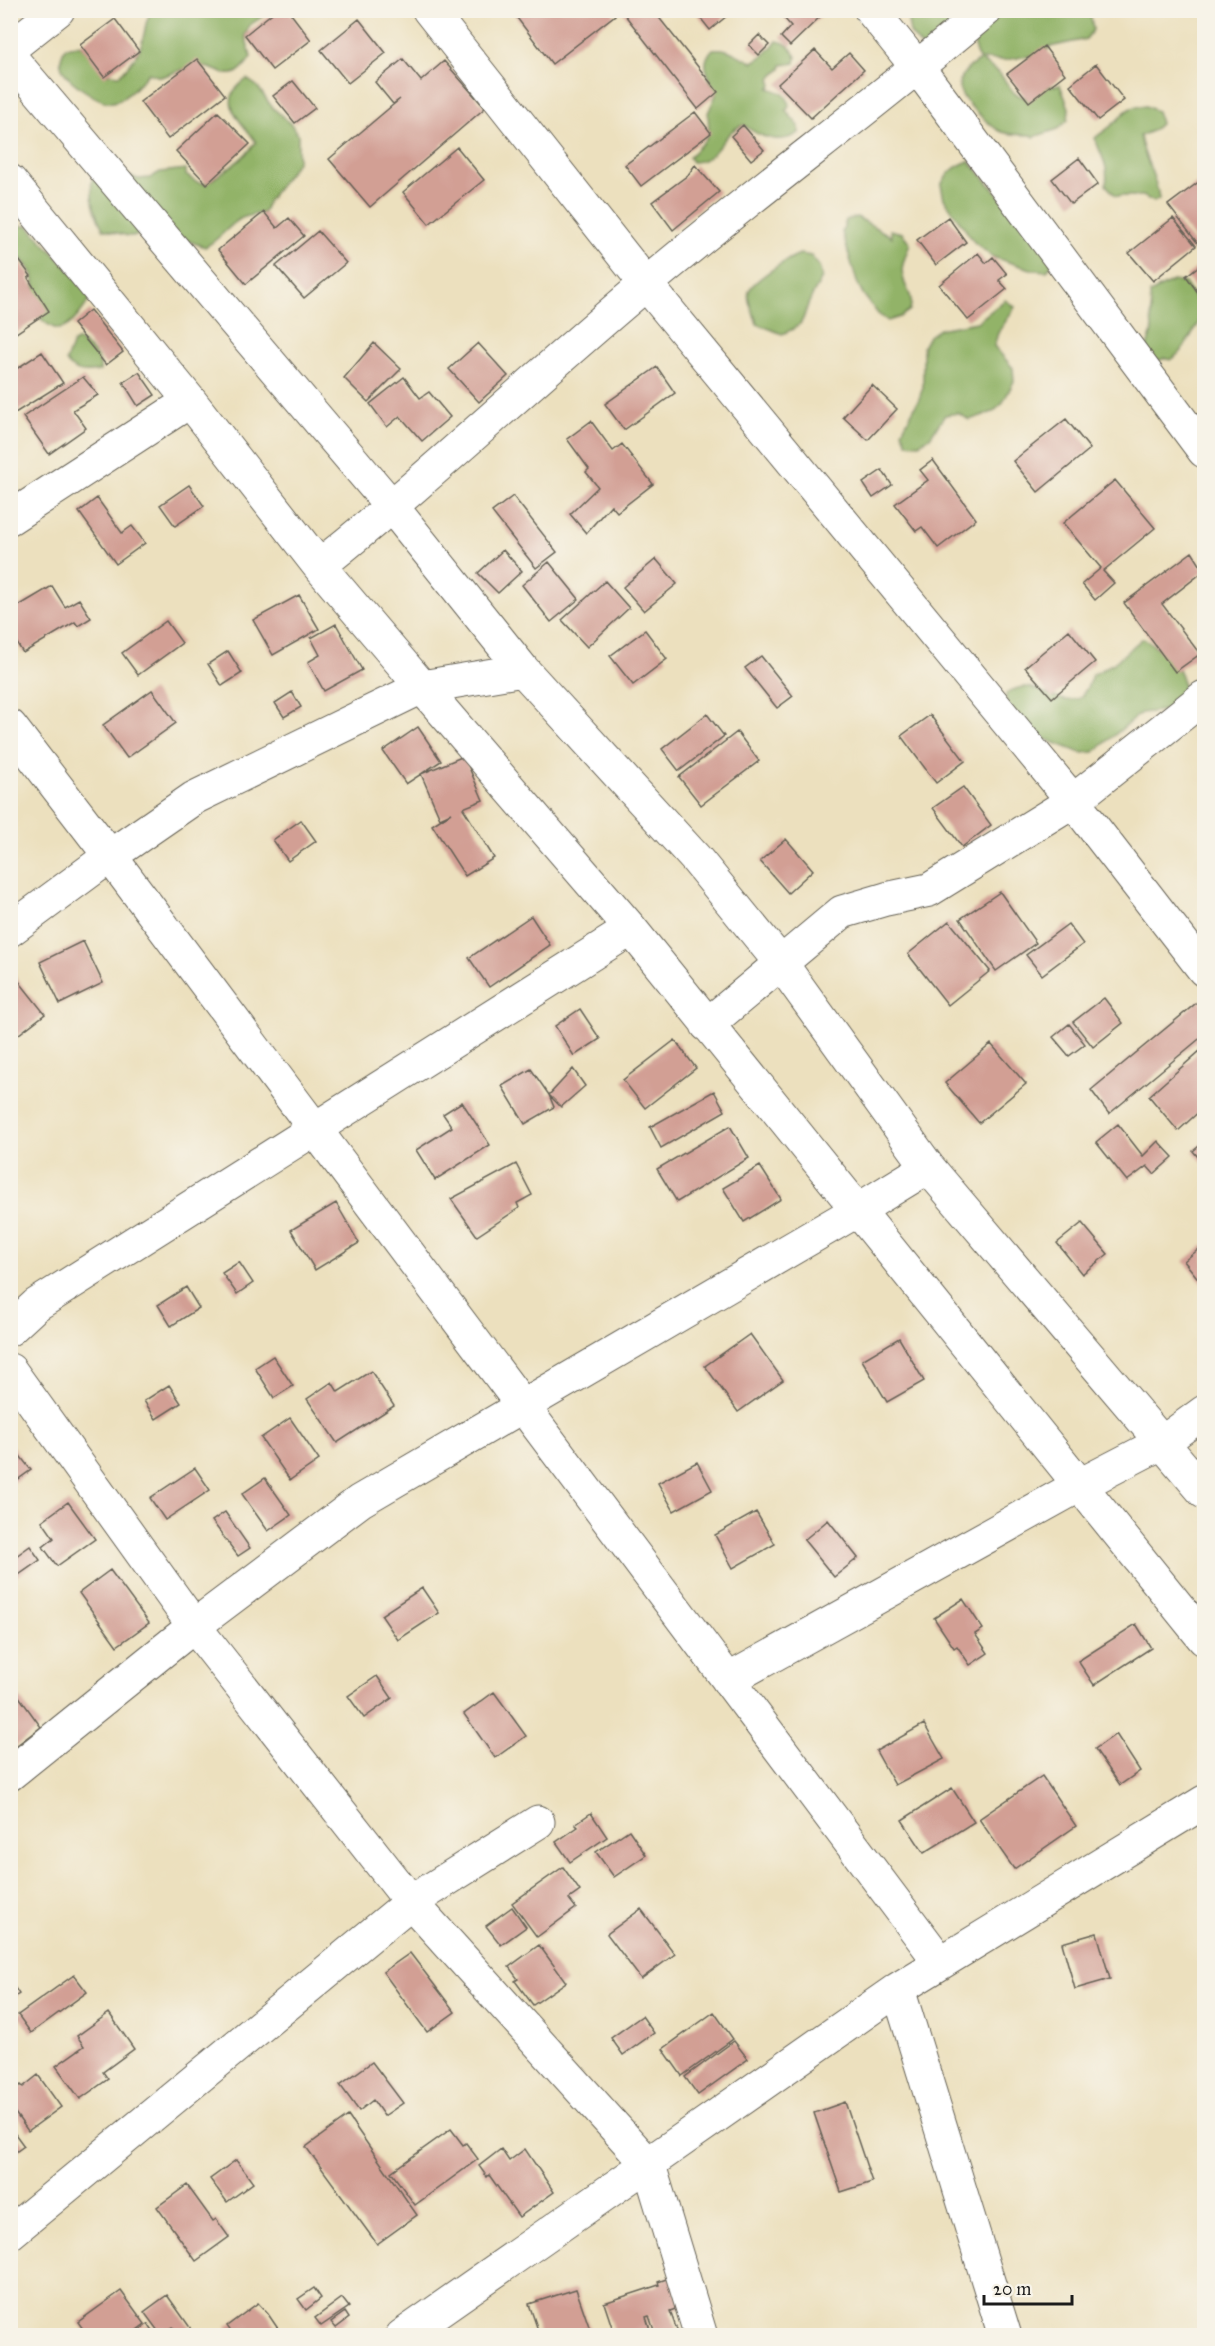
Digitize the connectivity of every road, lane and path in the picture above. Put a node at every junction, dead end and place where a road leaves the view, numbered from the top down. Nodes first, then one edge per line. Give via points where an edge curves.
1 (58, 10) edge
2 (429, 10) edge
3 (871, 10) edge
4 (986, 10) edge
5 (10, 48) edge
6 (10, 57) edge
7 (918, 68) junction
8 (10, 182) edge
9 (646, 284) junction
10 (190, 401) junction
11 (1204, 451) edge
12 (393, 508) junction
13 (10, 518) edge
14 (320, 567) junction
15 (523, 670) junction
16 (422, 687) junction
17 (1204, 697) edge
18 (10, 726) edge
19 (1073, 801) junction
20 (110, 856) junction
21 (631, 929) junction
22 (10, 930) edge
23 (780, 962) junction
24 (1204, 970) edge
25 (708, 1024) junction
26 (315, 1129) junction
27 (928, 1167) junction
28 (858, 1210) junction
29 (10, 1329) edge
30 (10, 1370) edge
31 (522, 1406) junction
32 (1204, 1412) edge
33 (1163, 1442) junction
34 (1080, 1485) junction
35 (1204, 1492) edge
36 (194, 1626) junction
37 (1204, 1639) edge
38 (728, 1680) junction
39 (10, 1774) edge
40 (1204, 1802) edge
41 (538, 1822) dead end
42 (411, 1902) junction
43 (940, 1962) junction
44 (898, 1989) junction
45 (649, 2164) junction
46 (10, 2233) edge
47 (402, 2336) edge
48 (701, 2336) edge
49 (1005, 2336) edge

1 - 5 street
2 - 9 street
3 - 7 street
4 - 7 street
6 - 12 street
7 - 9 street
7 - 11 street
8 - 10 street
9 - 12 street
9 - 19 street
10 - 13 street
10 - 14 street
12 - 14 street
12 - 15 street
14 - 16 street
15 - 16 street
15 - 23 street via 697,860
16 - 20 street via 194,798
16 - 21 street
17 - 19 street
18 - 20 street
19 - 23 street via 929,890 842,912
19 - 24 street
20 - 22 street
20 - 26 street
21 - 25 street
21 - 26 street
23 - 25 street
23 - 27 street
25 - 28 street
26 - 29 street via 36,1305
26 - 31 street
27 - 28 street
27 - 33 street
28 - 31 street
28 - 34 street
30 - 36 street
31 - 36 street via 360,1501
31 - 38 street
32 - 33 street
33 - 34 street
33 - 35 street
34 - 37 street
34 - 38 street
36 - 39 street
36 - 42 street
38 - 43 street
40 - 43 street
41 - 42 street
42 - 45 street
42 - 46 street
43 - 44 street
44 - 45 street
44 - 49 street
45 - 47 street
45 - 48 street

